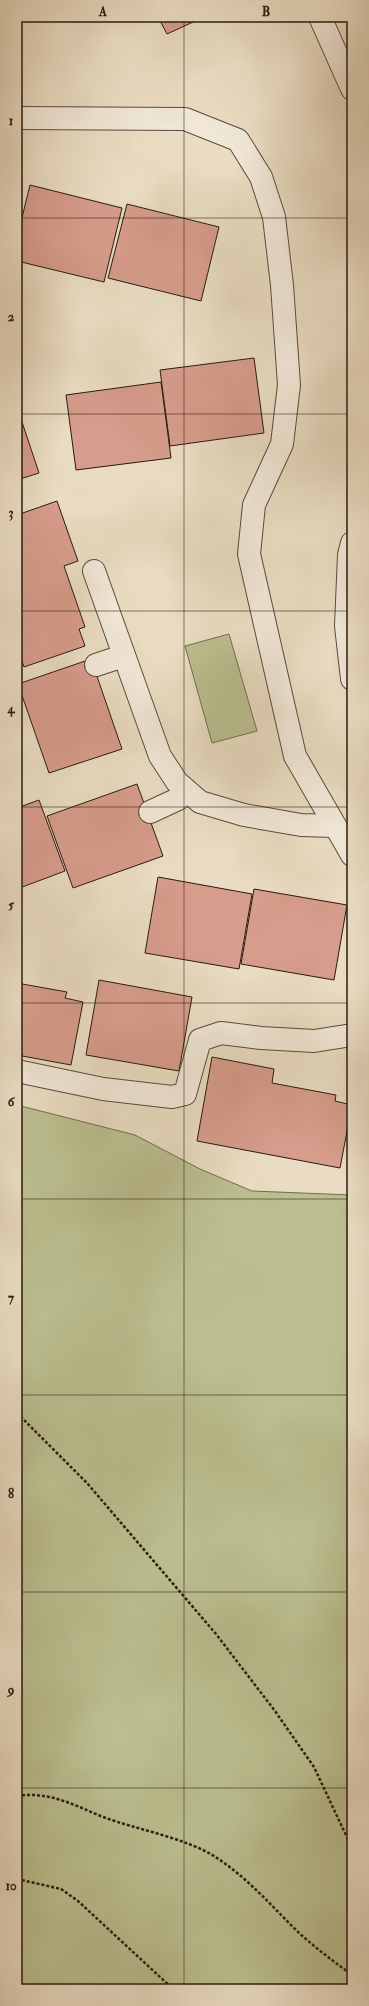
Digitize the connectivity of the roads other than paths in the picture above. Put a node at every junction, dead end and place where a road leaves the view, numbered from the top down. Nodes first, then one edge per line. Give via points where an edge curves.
1 (320, 17) edge
2 (352, 89) edge
3 (17, 119) edge
4 (352, 542) edge
5 (94, 571) dead end
6 (123, 656) junction
7 (96, 665) dead end
8 (352, 679) edge
9 (187, 791) junction
10 (150, 812) dead end
11 (334, 826) junction
12 (352, 855) edge
13 (352, 1035) edge
14 (17, 1071) edge

1 - 2 street
3 - 11 street via 185,118 238,140 261,177 274,217 289,386 282,444 254,505 250,554 295,756
4 - 8 street via 349,555 346,626
5 - 6 street
6 - 7 street
6 - 9 street via 160,756 177,782
9 - 10 street via 178,799
9 - 11 street via 200,802 244,815 301,825
11 - 12 street
13 - 14 street via 314,1041 221,1033 200,1040 185,1094 172,1097 103,1089

